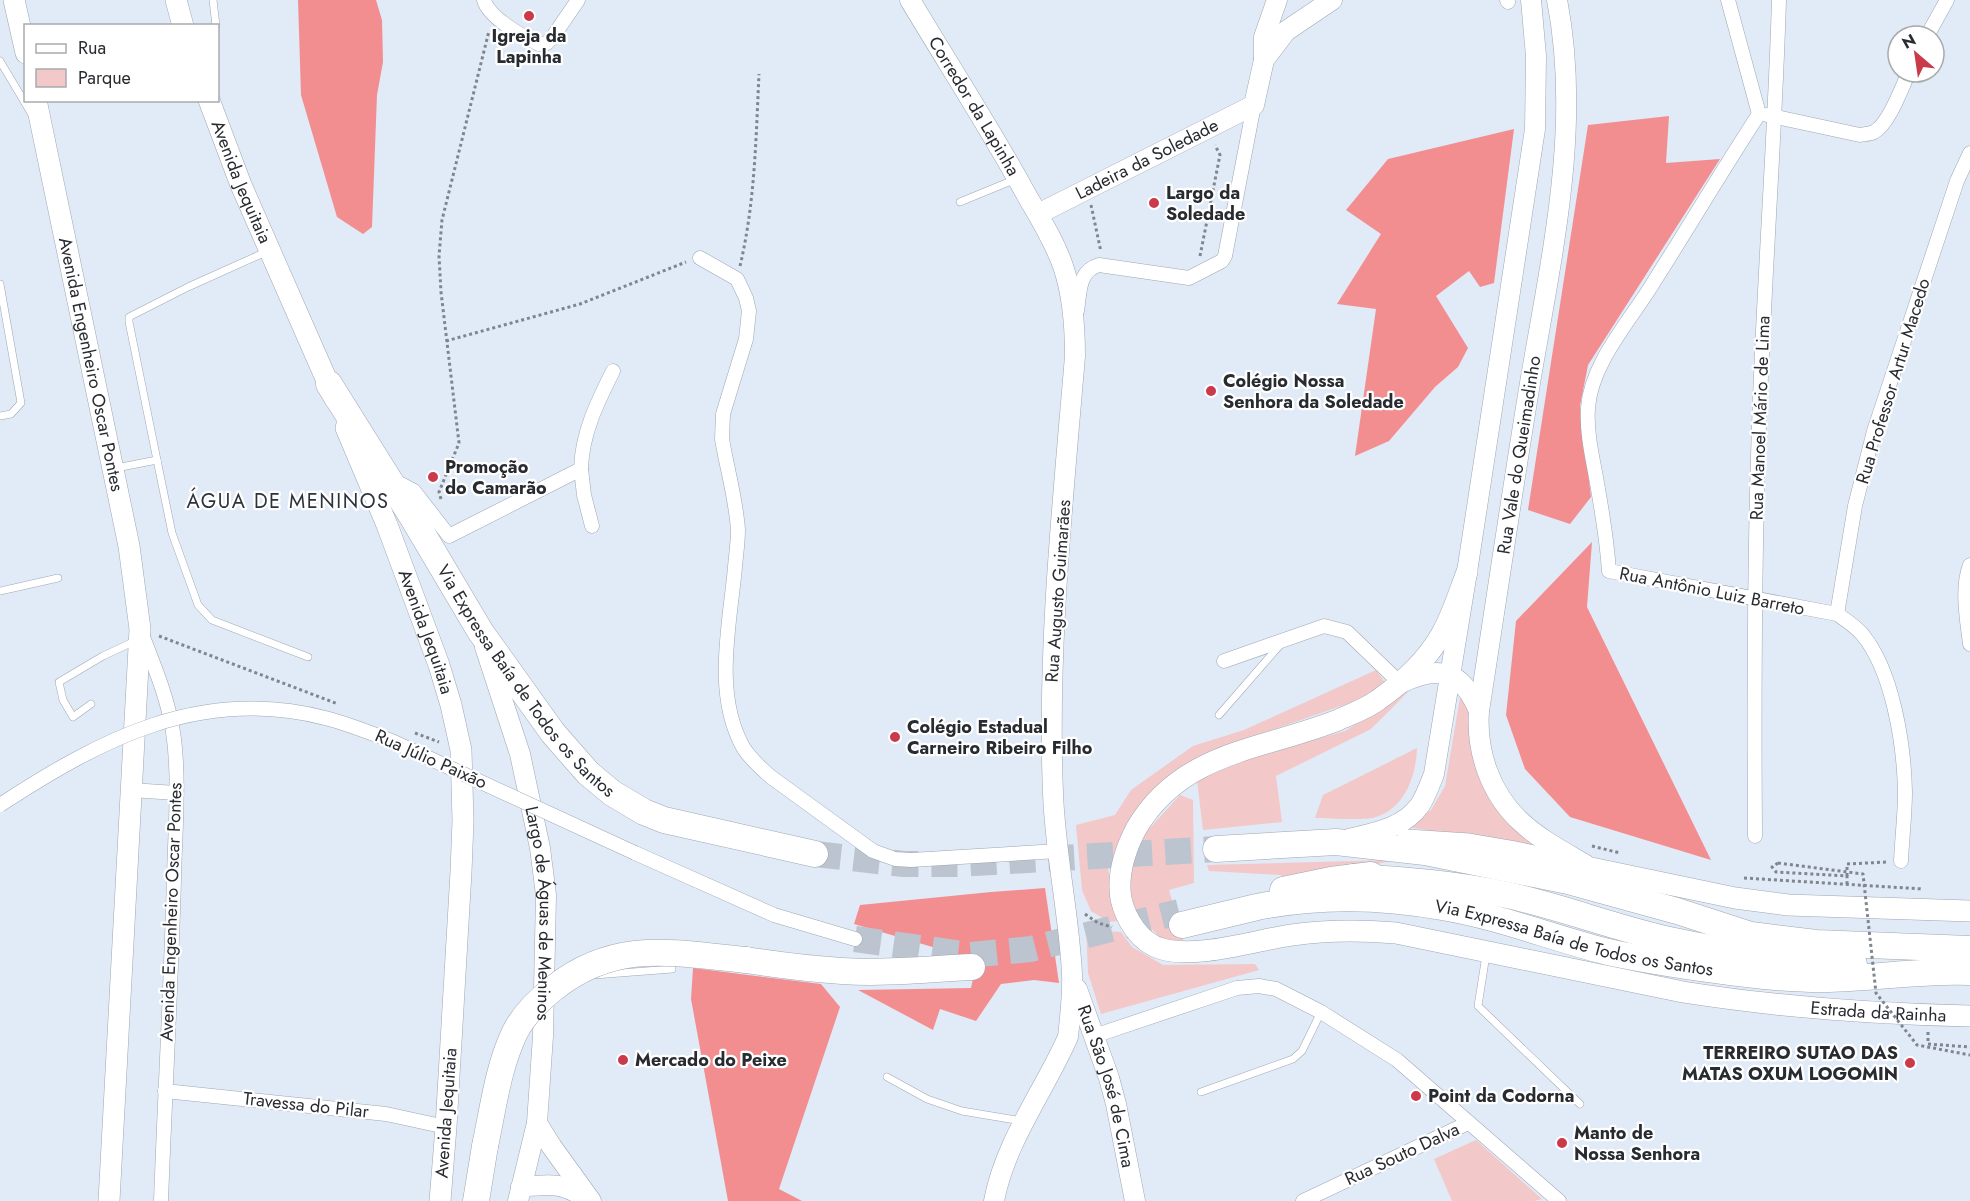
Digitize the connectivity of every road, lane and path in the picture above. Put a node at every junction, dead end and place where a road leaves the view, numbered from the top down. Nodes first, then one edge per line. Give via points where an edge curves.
1 (176, 0) edge
2 (213, 0) edge
3 (484, 0) edge
4 (578, 0) edge
5 (910, 0) edge
6 (1277, 0) edge
7 (1332, 0) edge
8 (1531, 0) edge
9 (1557, 0) edge
10 (1728, 0) edge
11 (1779, 0) edge
12 (1947, 0) edge
13 (13, 1) edge
14 (493, 15) junction
15 (182, 24) edge
16 (216, 24) edge
17 (1934, 24) edge
18 (24, 45) edge
19 (1264, 60) junction
20 (0, 61) edge
21 (759, 74) dead end
22 (1903, 84) edge
23 (24, 102) edge
24 (24, 102) edge
25 (36, 102) edge
26 (1254, 105) junction
27 (216, 111) edge
28 (1759, 114) junction
29 (1775, 117) junction
30 (43, 134) junction
31 (1213, 141) dead end
32 (1970, 153) edge
33 (1017, 178) junction
34 (1084, 190) junction
35 (960, 202) dead end
36 (1038, 214) junction
37 (269, 250) junction
38 (700, 258) joint
39 (1104, 266) junction
40 (1197, 275) junction
41 (737, 279) junction
42 (0, 284) edge
43 (1075, 327) junction
44 (446, 341) junction
45 (613, 371) dead end
46 (328, 384) junction
47 (0, 416) edge
48 (157, 460) junction
49 (113, 469) junction
50 (581, 469) junction
51 (387, 476) junction
52 (442, 503) dead end
53 (592, 526) dead end
54 (1970, 565) edge
55 (1467, 572) junction
56 (58, 578) dead end
57 (0, 591) edge
58 (1754, 600) junction
59 (1837, 614) junction
60 (480, 631) junction
61 (140, 634) junction
62 (1285, 639) junction
63 (1970, 644) edge
64 (308, 657) dead end
65 (1224, 661) dead end
66 (1450, 676) junction
67 (1401, 683) junction
68 (91, 704) dead end
69 (339, 704) dead end
70 (1479, 711) junction
71 (1219, 715) dead end
72 (405, 729) dead end
73 (461, 750) junction
74 (131, 790) junction
75 (176, 793) junction
76 (0, 805) edge
77 (1755, 836) dead end
78 (1336, 842) junction
79 (1588, 844) dead end
80 (1216, 849) tunnel mouth
81 (1058, 851) junction
82 (1620, 853) dead end
83 (815, 854) tunnel mouth
84 (1901, 861) joint
85 (1586, 866) junction
86 (1847, 876) junction
87 (1354, 877) junction
88 (1744, 878) dead end
89 (1847, 884) junction
90 (1931, 889) dead end
91 (1082, 911) dead end
92 (1970, 911) edge
93 (1116, 928) dead end
94 (1751, 935) junction
95 (855, 939) tunnel mouth
96 (1970, 949) edge
97 (1607, 951) junction
98 (1487, 952) junction
99 (972, 967) dead end
100 (672, 969) dead end
101 (1959, 971) edge
102 (1072, 975) junction
103 (544, 980) junction
104 (1786, 1006) junction
105 (1321, 1012) junction
106 (1970, 1016) edge
107 (1094, 1036) junction
108 (1068, 1037) junction
109 (1947, 1046) dead end
110 (1970, 1047) edge
111 (1970, 1054) edge
112 (887, 1077) dead end
113 (165, 1091) junction
114 (1201, 1092) dead end
115 (1580, 1104) dead end
116 (1025, 1121) junction
117 (537, 1122) junction
118 (1468, 1123) junction
119 (446, 1127) junction
120 (520, 1194) edge
121 (109, 1201) edge
122 (161, 1201) edge
123 (440, 1201) edge
124 (476, 1201) edge
125 (591, 1201) edge
126 (994, 1201) edge
127 (1135, 1201) edge
128 (1303, 1201) edge
129 (1559, 1201) edge

1 - 15 main road
2 - 16 lane
3 - 14 street
4 - 14 street via 547,43 532,41
5 - 33 street, Corredor da Lapinha
6 - 19 street via 1264,37
7 - 19 street via 1286,31
8 - 55 street, Rua Vale do Queimadinho via 1536,56 1535,129
9 - 70 street, Rua Vale do Queimadinho via 1567,127
10 - 28 street
11 - 29 street, Rua Manoel Mário de Lima
12 - 17 street
13 - 18 main road
14 - 44 path via 442,220 439,256
19 - 26 street
20 - 23 lane
21 - 41 path via 747,232
22 - 29 street via 1886,120 1868,134
24 - 30 lane
25 - 30 main road, Avenida Engenheiro Oscar Pontes
26 - 34 street, Ladeira da Soledade
26 - 40 street via 1225,256
27 - 37 main road, Avenida Jequitaia via 241,185
28 - 29 street
28 - 58 street, Rua Antônio Luiz Barreto via 1597,370 1588,409 1609,571
29 - 58 street, Rua Manoel Mário de Lima
30 - 49 main road, Avenida Engenheiro Oscar Pontes
31 - 40 path via 1220,155
32 - 59 street, Rua Professor Artur Macedo via 1874,431 1855,506
33 - 35 lane
33 - 36 street, Corredor da Lapinha
34 - 36 street, Ladeira da Soledade
34 - 39 path via 1091,203
36 - 43 street, Rua Augusto Guimarães via 1063,266
37 - 46 main road, Avenida Jequitaia
37 - 48 lane via 129,317
38 - 41 street
38 - 44 path via 580,304
39 - 40 street via 1182,278
39 - 43 street via 1092,267 1082,278
41 - 81 street via 746,298 748,318 746,339 726,400 722,440 738,531 726,663 728,701 734,728 744,748 771,777 886,857 910,860
42 - 47 lane via 21,403 11,414
43 - 81 street, Rua Augusto Guimarães via 1052,687
44 - 52 path via 459,443 439,492
45 - 50 street via 587,429
46 - 51 highway, Via Expressa Baía de Todos os Santos
46 - 73 main road, Avenida Jequitaia via 422,615 440,665
48 - 49 lane
48 - 64 lane via 172,533 198,605 212,620
49 - 61 main road, Avenida Engenheiro Oscar Pontes via 129,546
50 - 51 street via 449,536 414,492
50 - 53 street
51 - 60 highway, Via Expressa Baía de Todos os Santos
54 - 63 street via 1966,609
55 - 66 street, Rua Vale do Queimadinho
55 - 67 main road via 1441,634
56 - 57 lane
58 - 59 street, Rua Antônio Luiz Barreto
58 - 77 street, Rua Manoel Mário de Lima
59 - 84 street, Rua Antônio Luiz Barreto via 1863,636 1885,677 1893,706 1905,792
60 - 83 highway, Via Expressa Baía de Todos os Santos via 570,753 612,794 664,820
60 - 103 street, Largo de Águas de Meninos via 520,754 540,848 546,895
61 - 68 lane via 59,682 73,717
61 - 69 path
61 - 74 main road, Avenida Engenheiro Oscar Pontes
61 - 75 street, Avenida Engenheiro Oscar Pontes via 170,716
62 - 65 street
62 - 67 street via 1324,626 1347,632
62 - 71 lane
66 - 67 street via 1429,673
66 - 70 street via 1466,686
66 - 78 street, Rua Vale do Queimadinho via 1434,774 1420,805 1397,824
67 - 98 main road via 1352,714 1232,753 1186,775 1142,819 1129,842 1120,880 1124,909 1140,936 1161,949 1177,952 1293,934 1364,930
70 - 85 street, Rua Vale do Queimadinho via 1478,730 1486,770 1507,806 1521,821
72 - 73 path
73 - 119 main road, Avenida Jequitaia via 461,872
74 - 75 street
74 - 121 main road, Avenida Engenheiro Oscar Pontes
75 - 113 street, Avenida Engenheiro Oscar Pontes
76 - 95 street, Rua Júlio Paixão, bridge via 87,752 154,724 224,710 291,712 345,724 394,742 774,915
78 - 80 highway
78 - 85 main road via 1418,840 1469,844
78 - 94 highway via 1425,852 1515,869
79 - 82 path
81 - 102 street, Rua Augusto Guimarães
84 - 86 path via 1847,864
85 - 92 main road via 1735,898 1788,905
86 - 89 path
86 - 111 path, bridge via 1776,872 1772,867 1778,863 1863,874 1876,993 1917,1045
87 - 94 highway via 1420,870 1479,876 1652,919
87 - 97 highway, Via Expressa Baía de Todos os Santos via 1180,919 1299,901 1384,900 1476,914
87 - 101 highway via 1438,882 1478,889 1720,951
88 - 89 path
89 - 90 path
91 - 93 path via 1098,923
94 - 96 highway via 1816,943
97 - 101 highway, Via Expressa Baía de Todos os Santos via 1709,969 1800,979
97 - 104 main road via 1651,969
98 - 104 main road via 1683,992
98 - 115 lane via 1478,1006
99 - 124 highway, bridge via 845,971 656,952 629,953 580,970 528,1012 515,1031 498,1086
100 - 103 lane
102 - 107 street, Rua São José de Cima
102 - 108 street
103 - 117 street, Largo de Águas de Meninos
104 - 106 main road, Estrada da Rainha
105 - 107 street via 1276,989 1237,988
105 - 114 lane via 1302,1051 1293,1059
105 - 118 street via 1397,1060
107 - 108 street
107 - 127 street, Rua São José de Cima via 1116,1104
108 - 116 street
109 - 110 path
112 - 116 lane via 927,1099 962,1111
113 - 119 street, Travessa do Pilar via 386,1114
113 - 122 street, Avenida Engenheiro Oscar Pontes
116 - 126 street via 1005,1161
117 - 120 street, Largo de Águas de Meninos
117 - 125 street
118 - 128 street, Rua Souto Dalva
118 - 129 street
119 - 123 main road, Avenida Jequitaia
120 - 125 street via 557,1185

